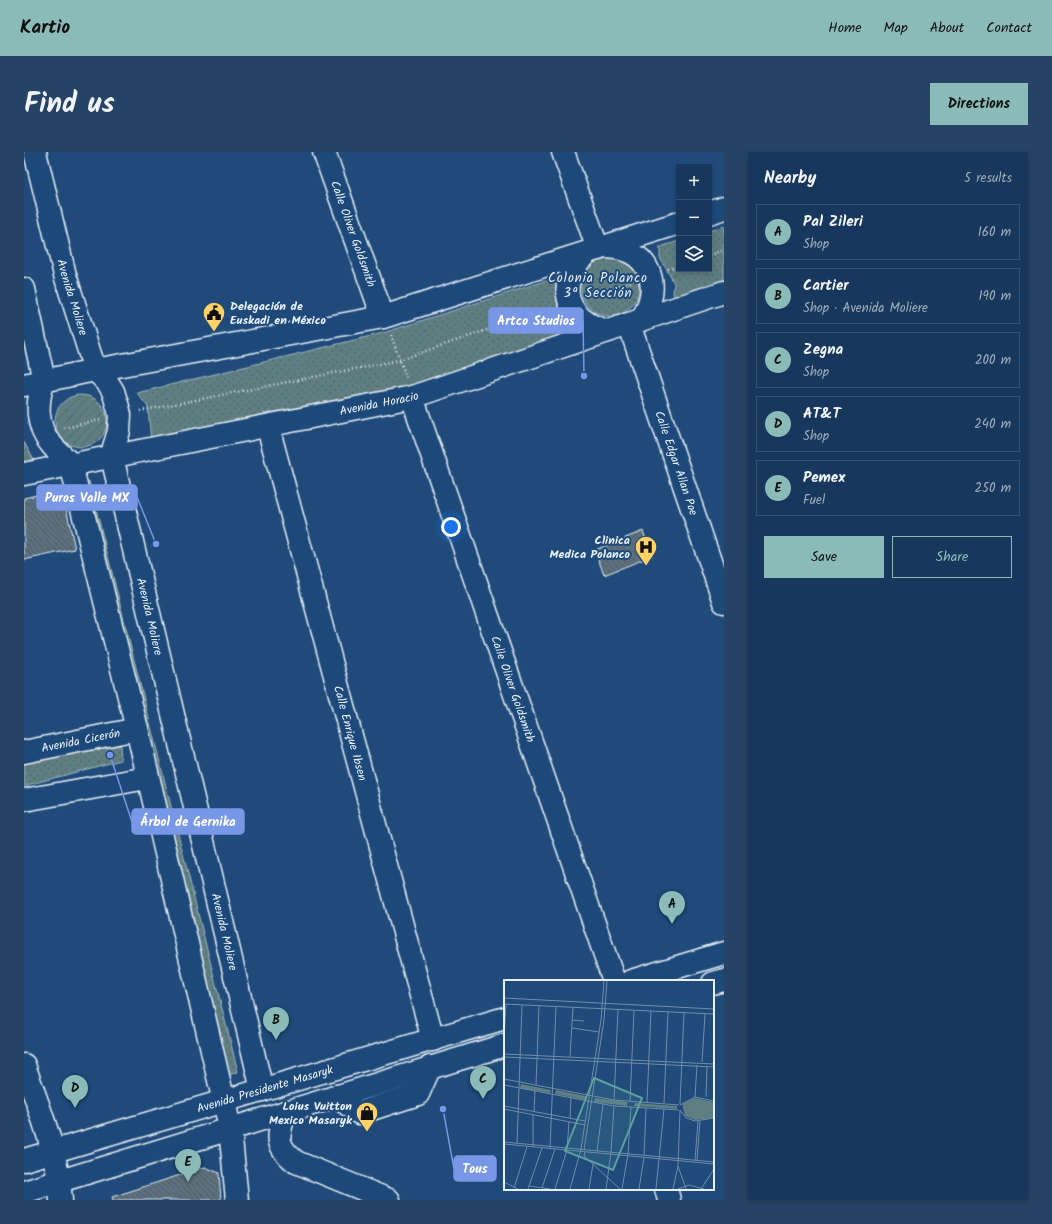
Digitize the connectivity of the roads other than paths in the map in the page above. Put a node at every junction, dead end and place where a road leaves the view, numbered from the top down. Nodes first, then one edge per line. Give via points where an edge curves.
1 (35, 152) edge
2 (324, 152) edge
3 (564, 152) edge
4 (724, 208) edge
5 (712, 212) edge
6 (676, 224) edge
7 (597, 249) junction
8 (24, 289) edge
9 (724, 292) edge
10 (383, 317) junction
11 (635, 322) junction
12 (608, 331) junction
13 (96, 370) junction
14 (34, 383) edge
15 (412, 397) junction
16 (268, 427) junction
17 (112, 457) junction
18 (71, 465) junction
19 (24, 474) edge
20 (724, 602) edge
21 (137, 729) junction
22 (24, 752) edge
23 (148, 778) junction
24 (24, 800) edge
25 (724, 953) edge
26 (614, 980) edge
27 (634, 980) edge
28 (504, 1018) edge
29 (433, 1040) junction
30 (504, 1045) edge
31 (484, 1051) junction
32 (504, 1059) edge
33 (24, 1065) edge
34 (262, 1090) junction
35 (224, 1102) junction
36 (284, 1112) junction
37 (230, 1128) junction
38 (54, 1152) junction
39 (24, 1160) edge
40 (666, 1190) edge
41 (60, 1191) edge
42 (24, 1192) edge
43 (237, 1200) edge
44 (389, 1200) edge
45 (669, 1200) edge

1 - 13 street, Avenida Moliere via 64,275
2 - 10 street, Calle Oliver Goldsmith
3 - 7 street
4 - 5 street
6 - 7 street
7 - 10 street
7 - 11 street via 619,248 637,257 650,276 652,294 647,310
7 - 12 street via 576,264 569,279 568,290 573,310 582,320
8 - 14 street
9 - 11 street, Avenida Horacio
10 - 13 street
11 - 12 street, Avenida Horacio
11 - 20 street, Calle Edgar Allan Poe
12 - 15 street, Avenida Horacio
13 - 14 street
13 - 17 street, Avenida Moliere via 113,391 120,415 119,431
14 - 18 street via 40,390 38,408 43,432
15 - 16 street, Avenida Horacio
15 - 26 street, Calle Oliver Goldsmith
16 - 17 street, Avenida Horacio
16 - 29 street, Calle Enrique Ibsen
17 - 18 street, Avenida Horacio
17 - 34 street, Avenida Moliere
18 - 19 street, Avenida Horacio
18 - 21 street
21 - 22 street, Avenida Cicerón
21 - 23 street
23 - 24 street
23 - 35 street
25 - 27 street
28 - 29 street, Avenida Presidente Masaryk
29 - 34 street, Avenida Presidente Masaryk
30 - 31 street, Avenida Presidente Masaryk
31 - 32 street
31 - 36 street, Avenida Presidente Masaryk
33 - 38 street
34 - 35 street, Avenida Presidente Masaryk
35 - 37 street
35 - 38 street, Avenida Presidente Masaryk
36 - 37 street, Avenida Presidente Masaryk
36 - 44 street via 279,1142 286,1154 296,1162
37 - 41 street, Avenida Presidente Masaryk
37 - 43 street
38 - 39 street, Avenida Presidente Masaryk
38 - 41 street
40 - 45 street
41 - 42 street, Avenida Presidente Masaryk

